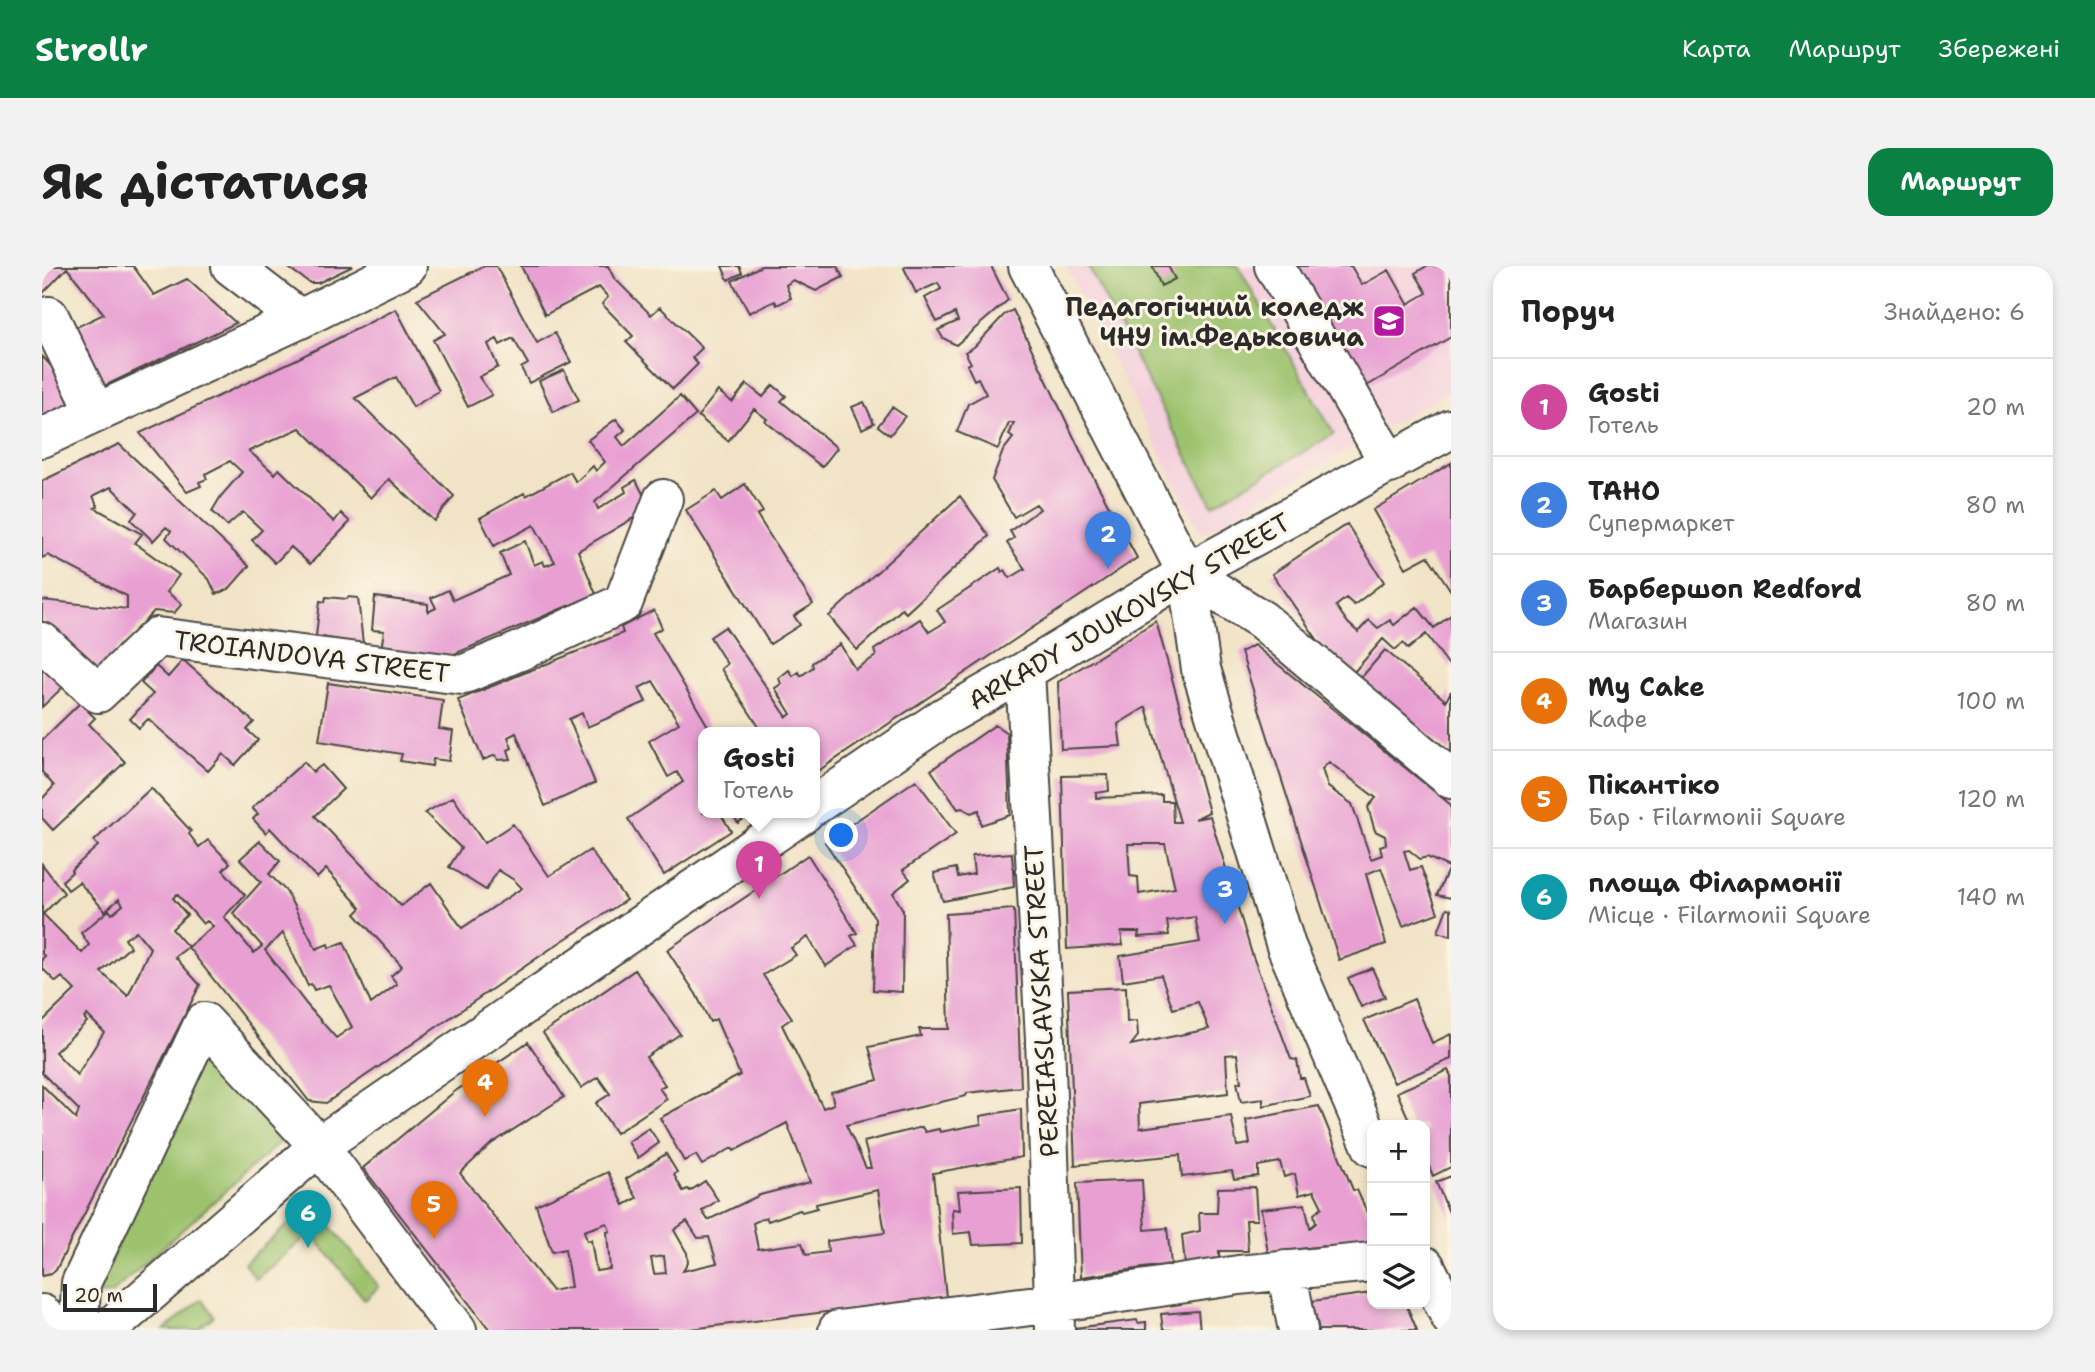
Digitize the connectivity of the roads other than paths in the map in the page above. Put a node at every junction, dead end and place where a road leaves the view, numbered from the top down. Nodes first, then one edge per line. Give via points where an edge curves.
1 (231, 266) edge
2 (407, 266) edge
3 (1028, 266) edge
4 (1274, 266) edge
5 (49, 316) dead end
6 (300, 319) junction
7 (96, 413) junction
8 (1451, 429) edge
9 (42, 438) edge
10 (1390, 464) junction
11 (663, 499) dead end
12 (1186, 573) junction
13 (42, 642) edge
14 (1025, 671) junction
15 (1451, 779) edge
16 (820, 803) edge
17 (797, 818) edge
18 (1367, 1135) edge
19 (319, 1146) junction
20 (1367, 1262) edge
21 (1286, 1270) junction
22 (1430, 1276) edge
23 (42, 1314) edge
24 (1054, 1317) edge
25 (1451, 1318) edge
26 (58, 1330) edge
27 (79, 1330) edge
28 (107, 1330) edge
29 (457, 1330) edge
30 (838, 1330) edge
31 (1298, 1330) edge

1 - 6 street
2 - 6 street
3 - 12 street
4 - 10 street
5 - 7 street
6 - 7 street
7 - 9 street
8 - 10 street, ARKADY JOUKOVSKY STREET
10 - 12 street, ARKADY JOUKOVSKY STREET
11 - 13 street, TROIANDOVA STREET via 623,603 462,675 157,637 98,693
12 - 14 street, ARKADY JOUKOVSKY STREET
12 - 15 street via 1262,620
12 - 18 street via 1201,669 1286,946
14 - 16 street, ARKADY JOUKOVSKY STREET via 944,717
14 - 24 street, PEREIASLAVSKA STREET via 1045,1038
17 - 19 street
19 - 27 street via 204,1022 81,1283
19 - 28 street
19 - 29 street
20 - 21 street
21 - 24 street via 1239,1275
21 - 31 street
22 - 25 street
23 - 26 street
24 - 30 street

